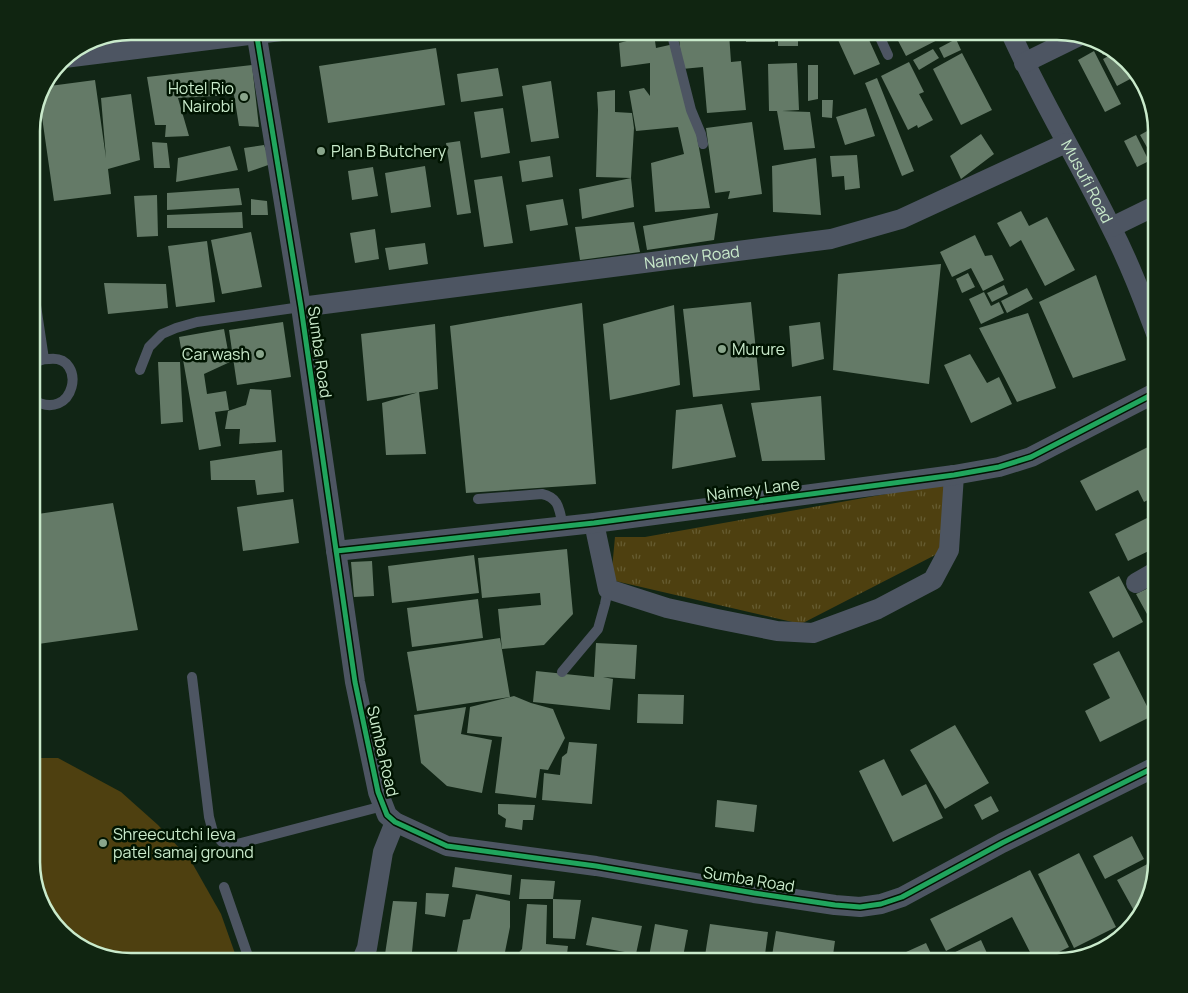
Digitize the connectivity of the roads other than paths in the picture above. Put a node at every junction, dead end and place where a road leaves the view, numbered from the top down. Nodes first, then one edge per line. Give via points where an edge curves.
1 (202, 40) edge
2 (257, 40) edge
3 (673, 40) edge
4 (881, 40) edge
5 (1014, 40) edge
6 (1069, 41) edge
7 (888, 55) dead end
8 (80, 56) edge
9 (1024, 63) junction
10 (1066, 143) junction
11 (703, 144) dead end
12 (1148, 209) edge
13 (1112, 227) junction
14 (301, 307) junction
15 (1148, 312) edge
16 (40, 330) edge
17 (44, 359) junction
18 (40, 360) edge
19 (140, 370) dead end
20 (1148, 397) edge
21 (40, 404) edge
22 (954, 475) junction
23 (478, 499) dead end
24 (594, 522) junction
25 (564, 526) junction
26 (336, 551) junction
27 (1148, 576) edge
28 (1136, 582) dead end
29 (608, 589) junction
30 (562, 672) dead end
31 (192, 677) dead end
32 (1148, 770) edge
33 (383, 806) junction
34 (395, 822) junction
35 (224, 887) dead end
36 (247, 953) edge
37 (366, 953) edge

1 - 8 street
2 - 14 street, Sumba Road
3 - 11 lane via 690,110
4 - 7 lane
5 - 9 street, Musufi Road
6 - 9 street
9 - 10 street, Musufi Road
10 - 13 street, Musufi Road
10 - 14 street, Naimey Road via 900,219 831,239
12 - 13 street
13 - 15 street, Musufi Road
14 - 19 lane via 176,328 162,334 149,347
14 - 26 street, Sumba Road
16 - 17 lane
17 - 18 lane
17 - 21 lane via 54,358 63,362 72,372 74,386 60,402
20 - 22 street, Naimey Lane via 1031,457 999,468
22 - 24 street, Naimey Lane
22 - 29 street via 949,550 933,580 878,609 813,633 776,631 717,620
23 - 25 lane via 551,496 557,503
24 - 25 street, Naimey Lane
24 - 29 street
25 - 26 street, Naimey Lane
26 - 33 street, Sumba Road via 356,682
27 - 28 street
29 - 30 lane via 598,629
31 - 33 lane via 209,817 213,832 222,842 237,844
32 - 34 street, Sumba Road via 902,897 860,907 835,906 596,866 447,846
33 - 34 street, Sumba Road
34 - 37 street via 383,852
35 - 36 lane

